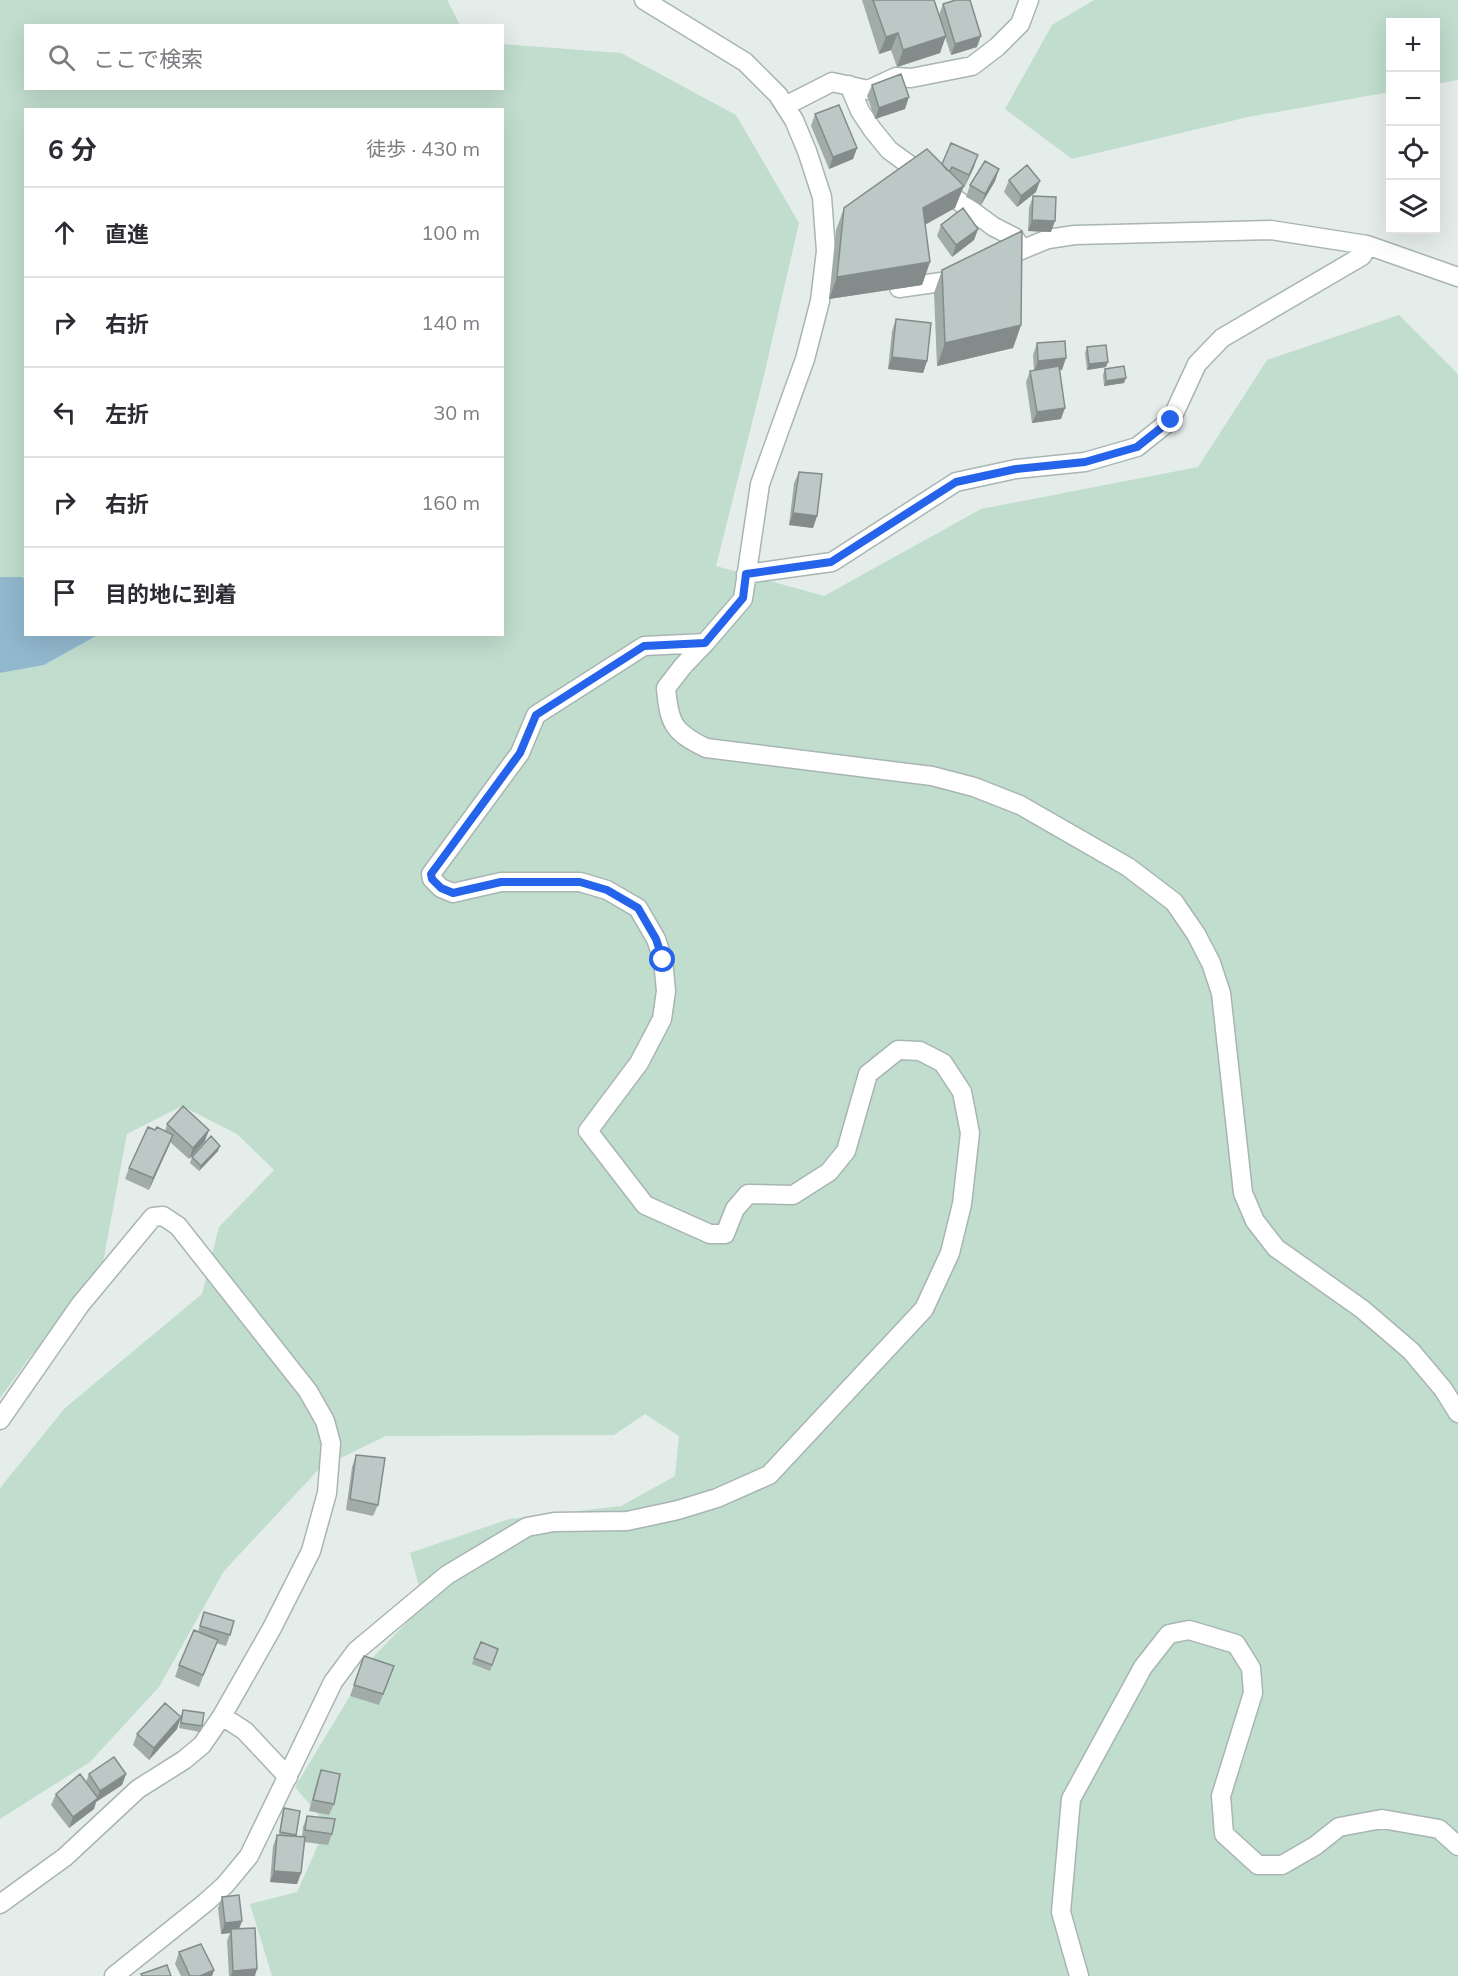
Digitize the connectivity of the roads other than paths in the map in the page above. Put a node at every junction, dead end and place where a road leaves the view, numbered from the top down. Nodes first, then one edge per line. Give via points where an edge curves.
1 (644, 0) edge
2 (1029, 0) edge
3 (849, 85) junction
4 (785, 106) junction
5 (1367, 245) junction
6 (1022, 249) junction
7 (1458, 277) edge
8 (887, 290) dead end
9 (840, 298) dead end
10 (820, 301) junction
11 (746, 574) junction
12 (705, 643) junction
13 (1458, 1413) edge
14 (0, 1420) edge
15 (222, 1716) junction
16 (288, 1777) junction
17 (1458, 1846) edge
18 (0, 1904) edge
19 (114, 1976) edge
20 (1078, 1976) edge

1 - 4 street via 745,62
2 - 3 street via 1020,24 972,66 911,78 896,77 868,90
3 - 4 street via 832,82
3 - 6 street via 860,111 889,150 994,227 1014,237
4 - 10 street via 807,151 822,197 826,251
5 - 6 street via 1271,230 1075,236 1048,239
5 - 7 street
5 - 11 street via 1362,256 1222,338 1197,364 1171,420 1137,447 1085,462 1016,469 956,482 831,562
6 - 8 street via 948,281
9 - 10 street
10 - 11 street via 805,359 760,484
11 - 12 street via 743,598
12 - 13 street via 666,688 668,715 685,738 706,748 932,776 974,788 1020,805 1120,863 1174,902 1196,934 1221,993 1243,1193 1255,1221 1275,1248 1362,1309 1411,1351
12 - 16 street via 644,646 536,715 520,753 431,874 432,879 453,893 501,882 580,882 607,890 638,908 663,960 666,991 662,1019 639,1063 588,1131 645,1205 710,1234 725,1234 735,1209 748,1194 794,1195 829,1172 846,1151 868,1074 898,1050 920,1051 943,1063 962,1092 970,1133 962,1204 950,1253 924,1310 769,1475 717,1498 627,1521 554,1522 527,1527 447,1575 356,1651 333,1682
14 - 15 street via 80,1305 153,1217 163,1216 178,1226 308,1391 332,1443 327,1492 311,1551
15 - 16 street via 245,1731
15 - 18 street via 202,1745 138,1789 65,1857
16 - 19 street via 249,1856 225,1885
17 - 20 street via 1439,1829 1382,1819 1339,1827 1282,1865 1258,1865 1224,1834 1221,1796 1253,1693 1251,1668 1236,1644 1189,1630 1169,1634 1143,1667 1071,1799 1061,1912

